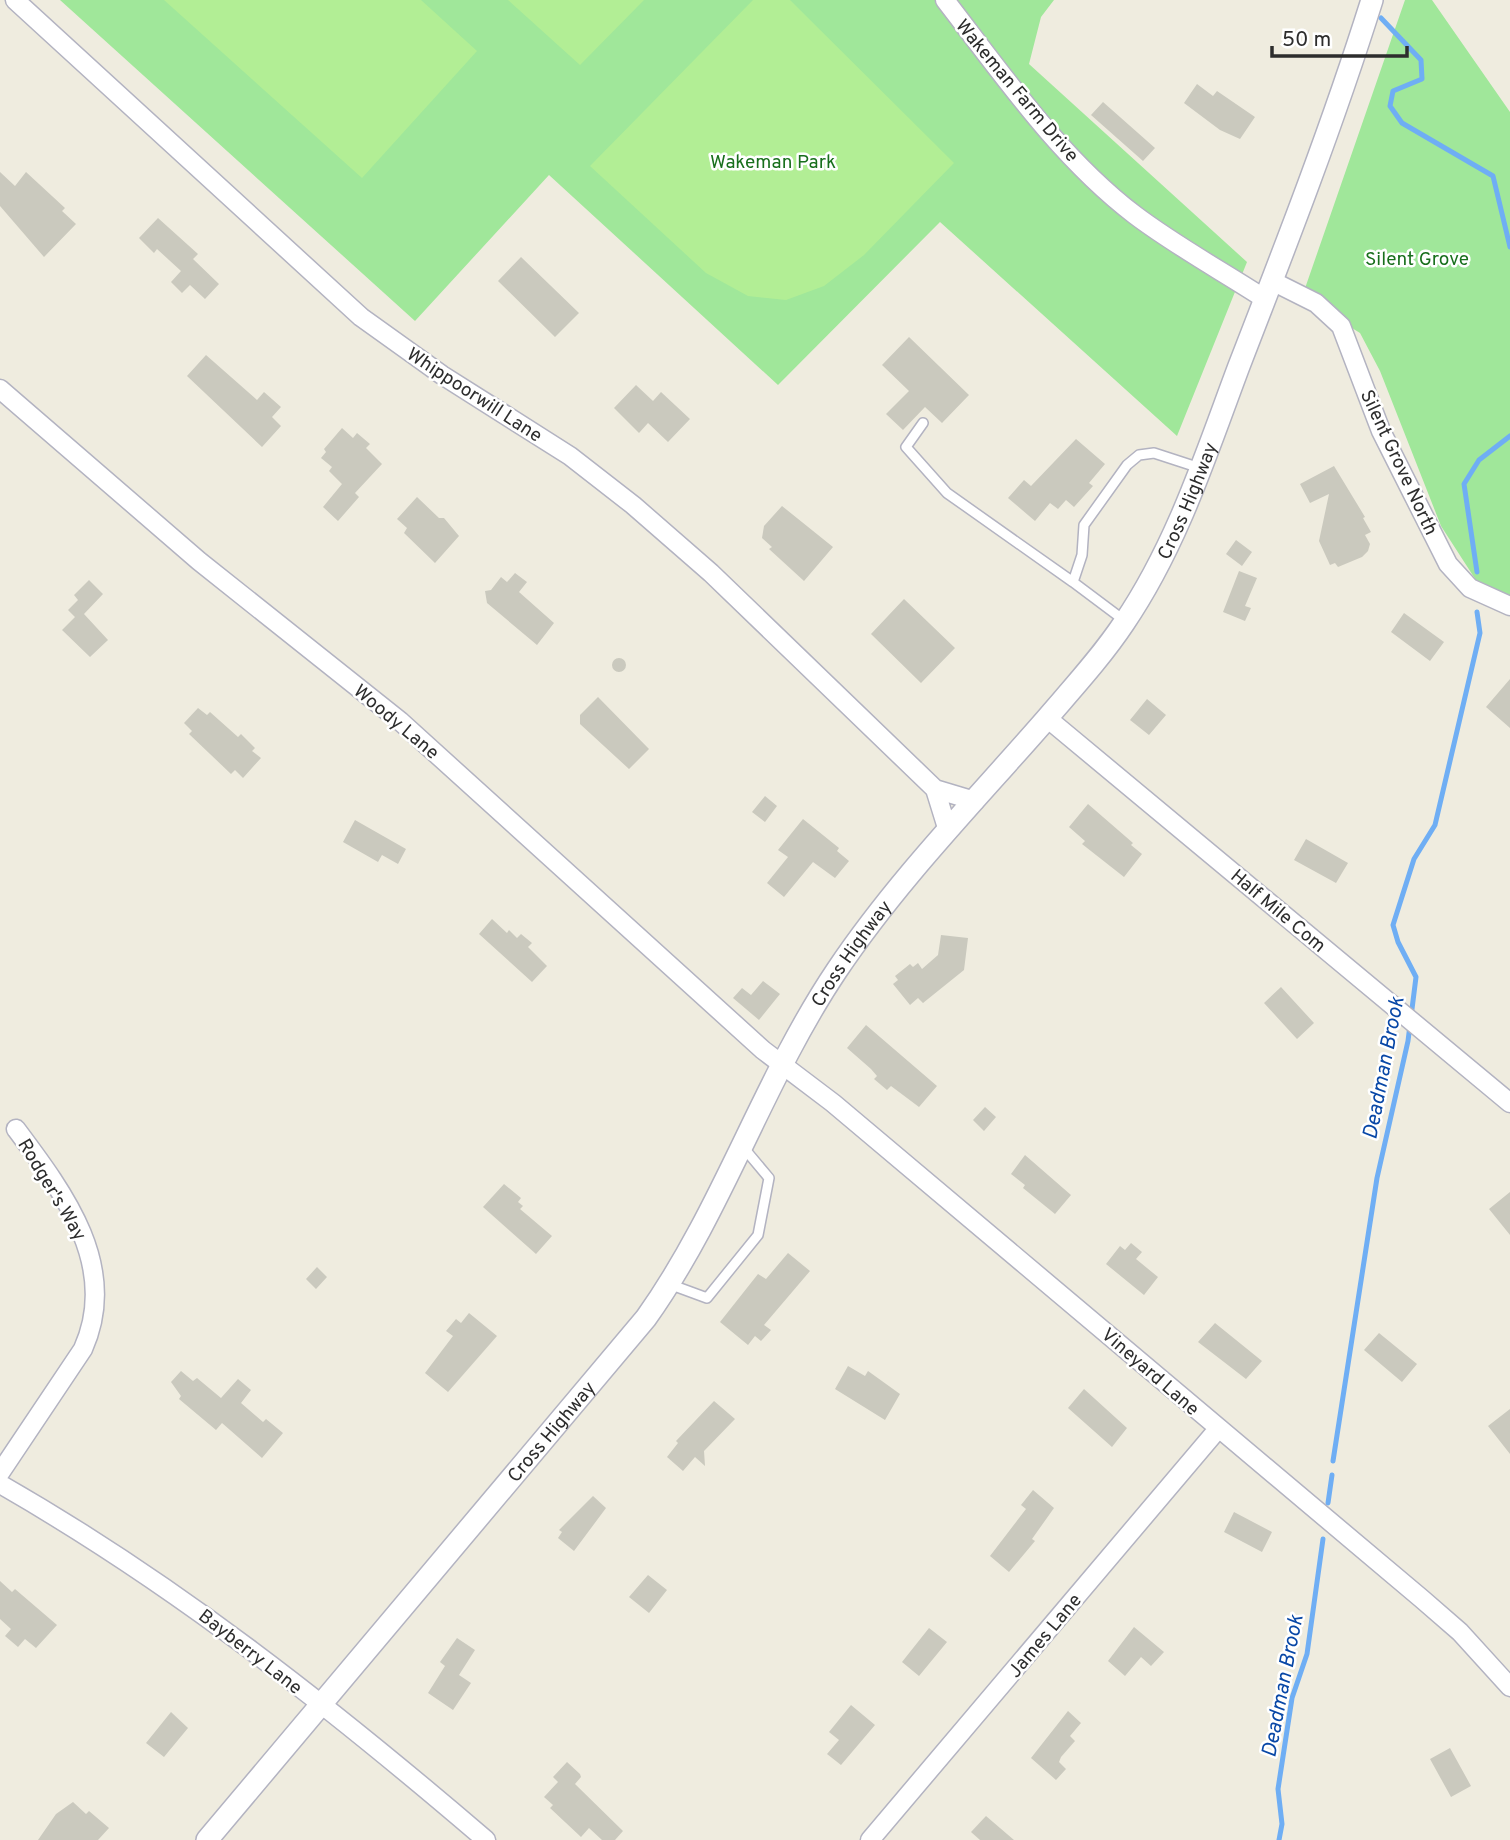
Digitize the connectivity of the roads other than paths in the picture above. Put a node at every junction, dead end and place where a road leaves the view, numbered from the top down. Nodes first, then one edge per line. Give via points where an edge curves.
1 (15, 0) edge
2 (945, 0) edge
3 (1372, 0) edge
4 (1268, 290) junction
5 (0, 389) edge
6 (923, 423) dead end
7 (1200, 468) junction
8 (1073, 582) junction
9 (1510, 606) edge
10 (1125, 621) junction
11 (1047, 718) junction
12 (935, 789) junction
13 (975, 801) junction
14 (948, 831) junction
15 (783, 1064) junction
16 (1510, 1103) edge
17 (16, 1129) dead end
18 (743, 1147) junction
19 (669, 1284) junction
20 (1218, 1429) junction
21 (0, 1473) edge
22 (0, 1483) edge
23 (1510, 1687) edge
24 (319, 1704) junction
25 (207, 1840) edge
26 (486, 1840) edge
27 (870, 1840) edge

1 - 12 street, Whippoorwill Lane via 361,317 570,456 633,505 711,573
2 - 4 street, Wakeman Farm Drive via 1045,129 1092,177 1135,215
3 - 4 street, Cross Highway
4 - 7 street, Cross Highway
4 - 9 street, Silent Grove North via 1316,303 1341,326 1381,431 1448,564 1470,588
5 - 15 street, Woody Lane via 199,562 400,721
6 - 8 lane via 906,447 947,494
7 - 8 lane via 1154,453 1139,455 1127,465 1084,525 1082,555
7 - 10 street, Cross Highway via 1171,541
8 - 10 lane
10 - 11 street, Cross Highway
11 - 13 street, Cross Highway
11 - 16 street, Half Mile Com
12 - 13 street, Whippoorwill Lane
12 - 14 street, Whippoorwill Lane
13 - 14 street, Cross Highway
14 - 15 street, Cross Highway via 842,962
15 - 18 street, Cross Highway
15 - 20 street, Vineyard Lane
17 - 21 street, Rodger's Way via 82,1232 92,1256 96,1295 83,1349
18 - 19 street, Cross Highway
18 - 19 lane via 769,1178 758,1235 707,1298
19 - 24 street, Cross Highway via 624,1346
20 - 23 street, Vineyard Lane via 1460,1632
20 - 27 street, James Lane
22 - 24 street, Bayberry Lane via 157,1580
24 - 25 street, Cross Highway
24 - 26 street, Bayberry Lane

